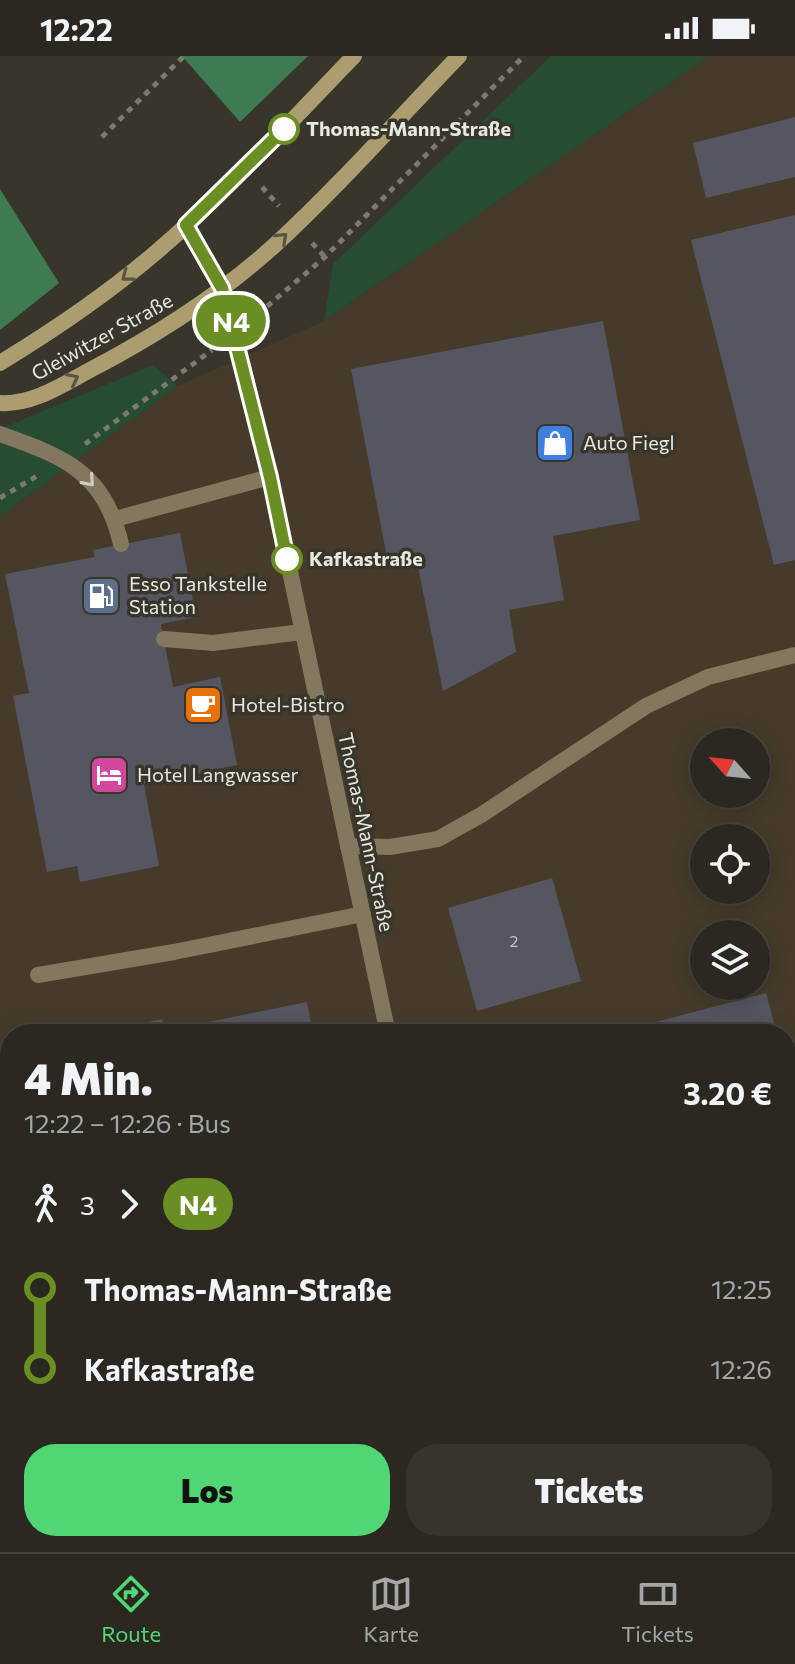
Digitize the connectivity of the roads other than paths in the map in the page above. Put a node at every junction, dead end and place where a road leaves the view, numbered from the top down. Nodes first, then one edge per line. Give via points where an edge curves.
1 (354, 56) edge
2 (459, 56) edge
3 (186, 225) junction
4 (222, 288) junction
5 (0, 363) edge
6 (0, 403) edge
7 (0, 434) edge
8 (270, 477) junction
9 (115, 519) junction
10 (121, 544) dead end
11 (302, 632) junction
12 (164, 639) dead end
13 (795, 655) edge
14 (348, 846) junction
15 (363, 914) junction
16 (38, 975) dead end
17 (386, 1024) edge

1 - 3 main road, Gleiwitzer Straße
4 -> 2 main road, Gleiwitzer Straße via 296,225
3 - 4 street, Thomas-Mann-Straße
3 -> 5 main road, Gleiwitzer Straße via 82,310
6 -> 4 main road, Gleiwitzer Straße via 17,404 80,375 160,331
4 - 8 street, Thomas-Mann-Straße
7 -> 9 street via 84,472
8 - 9 street
8 - 11 street, Thomas-Mann-Straße
9 - 10 street
11 - 12 street via 213,643
11 - 14 street, Thomas-Mann-Straße
13 - 14 street via 708,677 646,706 438,839 390,847
14 - 15 street, Thomas-Mann-Straße
15 - 16 street
15 - 17 street, Thomas-Mann-Straße

